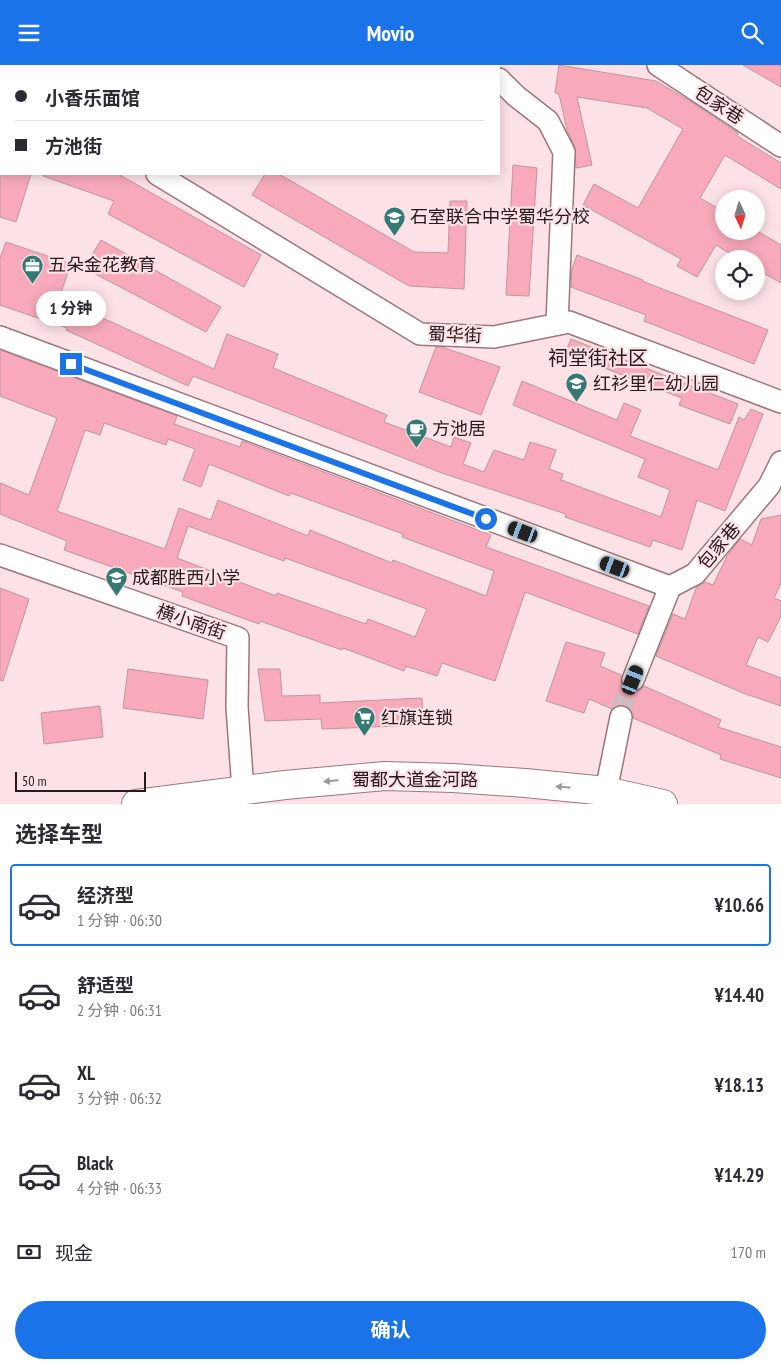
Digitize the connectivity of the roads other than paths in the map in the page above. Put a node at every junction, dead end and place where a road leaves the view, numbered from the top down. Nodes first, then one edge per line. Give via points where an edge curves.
1 (658, 65) edge
2 (500, 80) edge
3 (781, 146) edge
4 (159, 175) edge
5 (557, 324) junction
6 (0, 337) edge
7 (781, 402) edge
8 (781, 463) edge
9 (775, 489) edge
10 (0, 555) edge
11 (670, 587) junction
12 (633, 680) tunnel mouth
13 (621, 717) tunnel mouth
14 (244, 790) junction
15 (606, 791) junction
16 (136, 804) edge
17 (663, 804) edge

1 - 3 street, 包家巷
2 - 5 street via 548,121 564,152
4 - 5 street, 蜀华街 via 420,334 494,337
5 - 7 street, 蜀华街 via 569,322
6 - 11 street
8 - 9 street, 包家巷
9 - 11 street, 包家巷 via 695,574
10 - 14 street, 横小南街 via 238,638 237,707
11 - 12 street
13 - 15 street
15 -> 14 main road, 蜀都大道金河路 via 453,778 385,776
14 - 16 main road, 蜀都大道金河路
15 - 17 main road, 蜀都大道金河路

